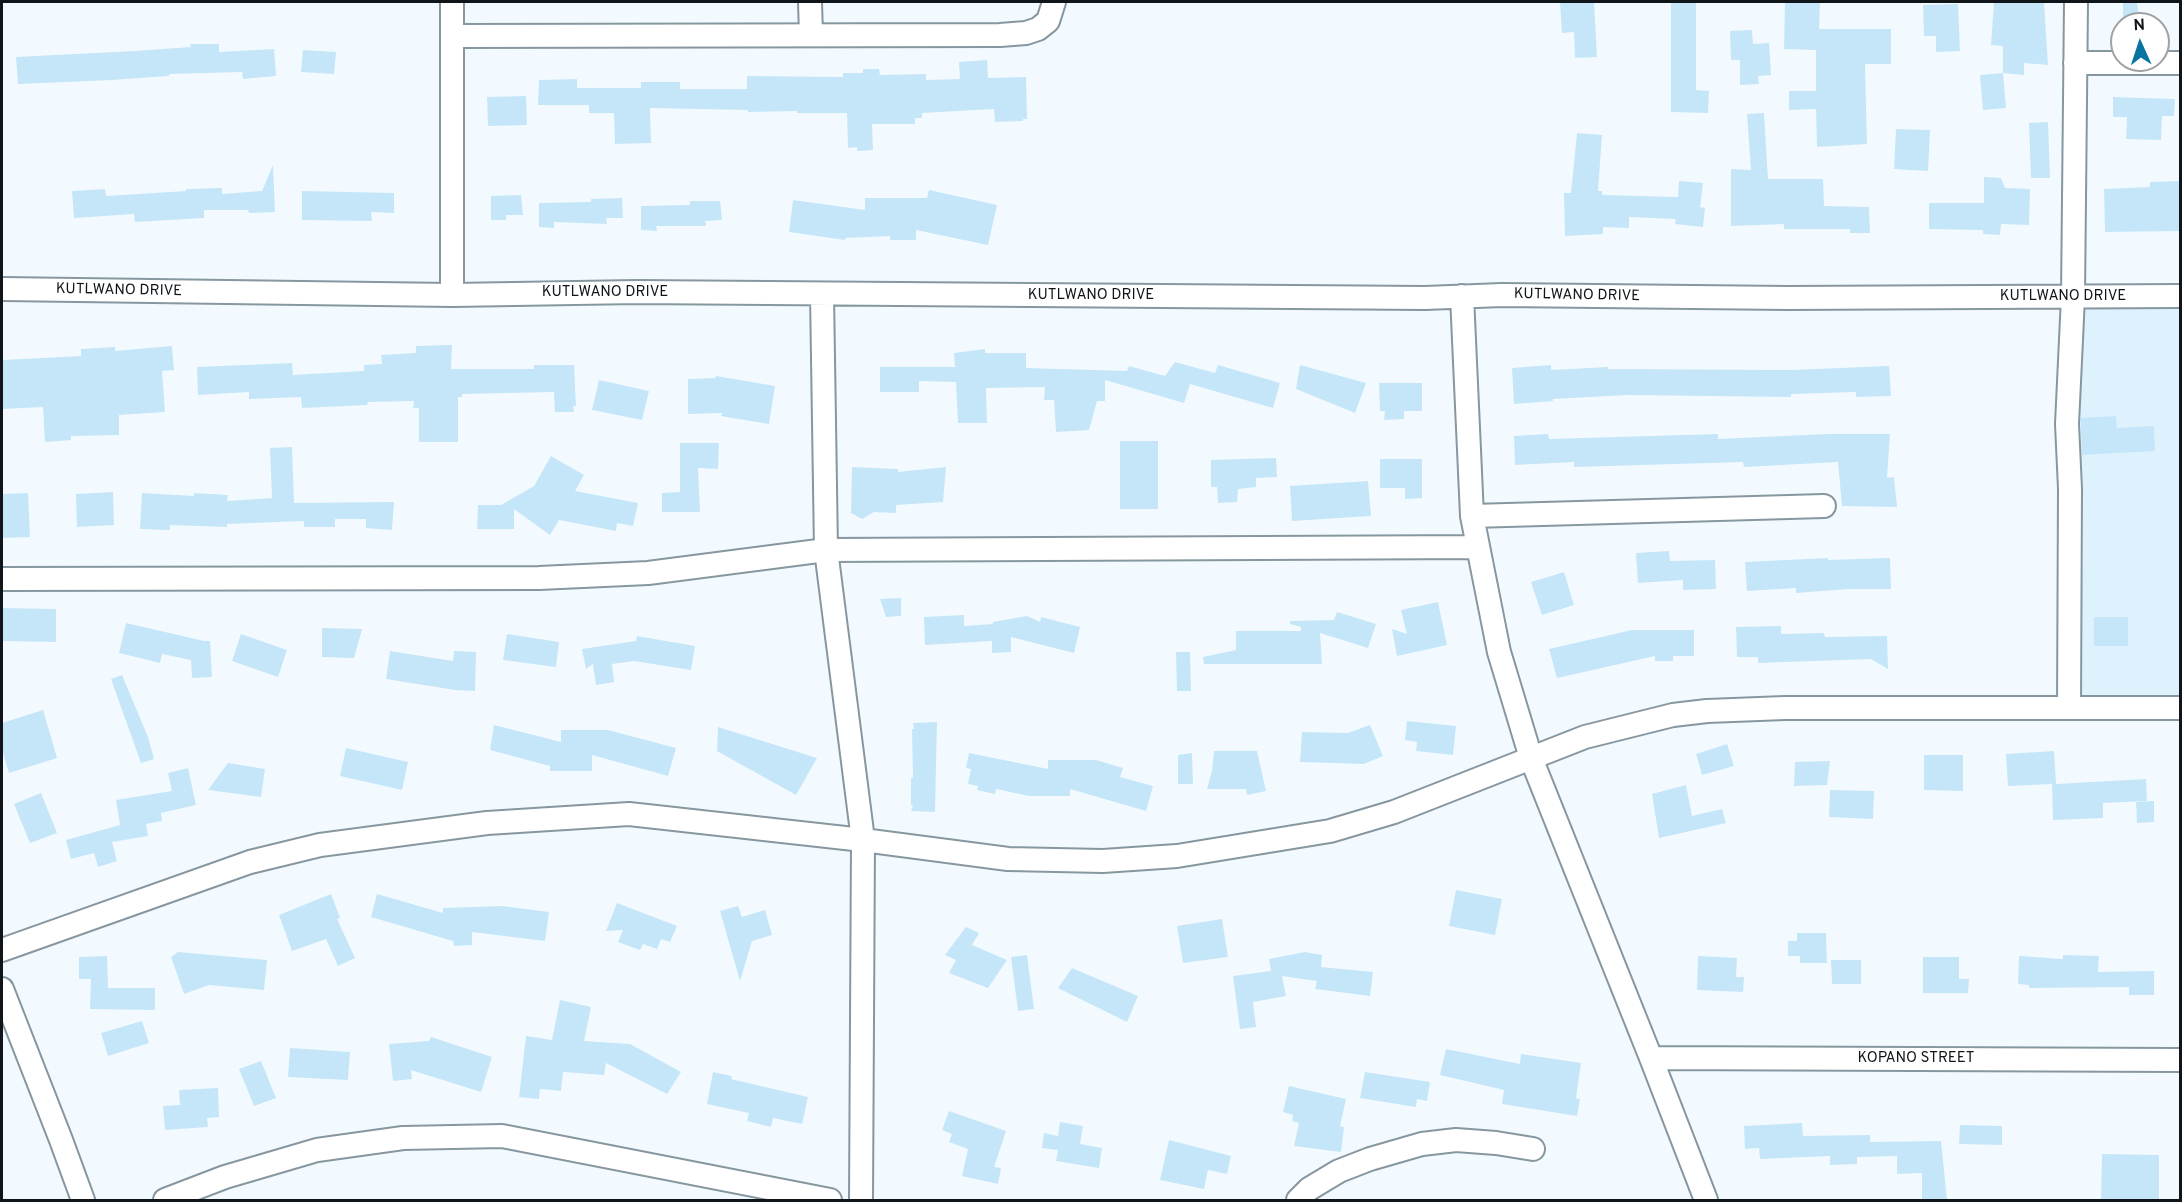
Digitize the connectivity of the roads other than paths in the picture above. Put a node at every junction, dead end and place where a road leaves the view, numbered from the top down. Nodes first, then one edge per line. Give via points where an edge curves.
1 (452, 2) edge
2 (810, 2) edge
3 (1054, 2) edge
4 (2076, 2) edge
5 (810, 35) junction
6 (452, 36) junction
7 (2075, 63) junction
8 (2181, 63) edge
9 (2, 289) edge
10 (822, 294) junction
11 (452, 295) junction
12 (1462, 296) junction
13 (2181, 296) edge
14 (2073, 297) junction
15 (1824, 506) dead end
16 (1472, 516) junction
17 (1478, 547) junction
18 (826, 550) junction
19 (2, 579) edge
20 (2069, 708) junction
21 (2181, 708) edge
22 (1531, 758) junction
23 (863, 840) junction
24 (2, 950) edge
25 (2, 989) edge
26 (1652, 1058) junction
27 (2181, 1060) edge
28 (1533, 1149) dead end
29 (83, 1200) edge
30 (165, 1200) edge
31 (830, 1200) edge
32 (861, 1200) edge
33 (1298, 1200) edge
34 (1706, 1200) edge

1 - 6 street
2 - 5 street
3 - 5 street via 1048,21 1026,33
4 - 7 street
5 - 6 street
6 - 11 street
7 - 8 street
7 - 14 street
9 - 11 street, KUTLWANO DRIVE
10 - 11 street, KUTLWANO DRIVE
10 - 12 street, KUTLWANO DRIVE
10 - 18 street
12 - 14 street, KUTLWANO DRIVE
12 - 16 street
13 - 14 street, KUTLWANO DRIVE
14 - 20 street via 2067,424
15 - 16 street
16 - 17 street
17 - 18 street
17 - 22 street via 1499,652
18 - 19 street via 648,573 539,578
18 - 23 street
20 - 21 street
20 - 22 street via 1707,711 1673,715 1585,737
22 - 23 street via 1394,812 1330,831 1177,856 1031,860
22 - 26 street
23 - 24 street via 629,814 400,833 320,845 250,862
23 - 32 street
25 - 29 street
26 - 27 street, KOPANO STREET
26 - 34 street
28 - 33 street via 1456,1140 1422,1144 1339,1171
30 - 31 street via 225,1177 317,1150 403,1138 502,1136

